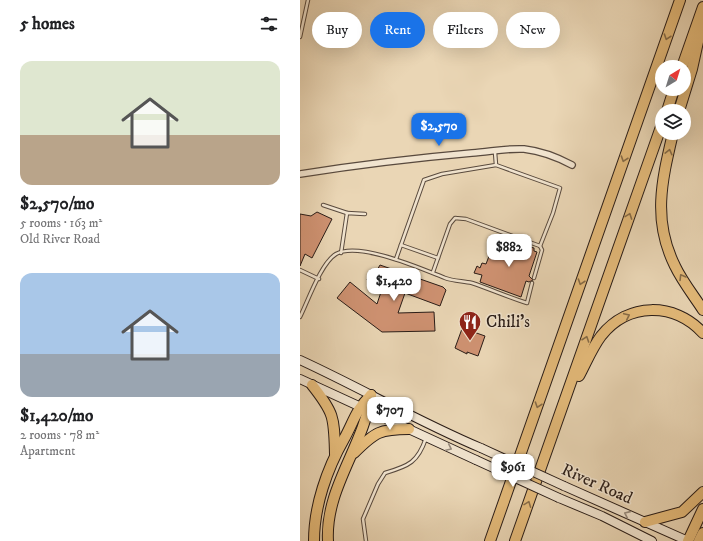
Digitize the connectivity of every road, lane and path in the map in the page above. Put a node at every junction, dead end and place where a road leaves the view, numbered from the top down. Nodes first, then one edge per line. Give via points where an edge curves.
1 (308, 0) edge
2 (680, 0) edge
3 (703, 7) edge
4 (703, 19) edge
5 (300, 37) edge
6 (684, 60) edge
7 (681, 104) edge
8 (656, 140) edge
9 (672, 140) edge
10 (495, 152) junction
11 (496, 165) junction
12 (572, 165) dead end
13 (300, 174) edge
14 (323, 205) dead end
15 (347, 213) junction
16 (365, 214) dead end
17 (401, 244) junction
18 (540, 246) junction
19 (342, 253) junction
20 (438, 258) junction
21 (396, 260) junction
22 (300, 270) edge
23 (433, 272) junction
24 (534, 278) dead end
25 (319, 279) junction
26 (532, 283) dead end
27 (703, 310) edge
28 (300, 317) edge
29 (703, 333) edge
30 (300, 360) edge
31 (300, 379) edge
32 (312, 385) junction
33 (371, 396) junction
34 (564, 403) junction
35 (360, 406) junction
36 (369, 411) junction
37 (409, 429) junction
38 (426, 437) junction
39 (335, 454) junction
40 (353, 454) junction
41 (703, 492) edge
42 (502, 508) junction
43 (703, 508) edge
44 (644, 522) junction
45 (703, 533) edge
46 (314, 541) edge
47 (328, 541) edge
48 (366, 541) edge
49 (486, 541) edge
50 (490, 541) edge
51 (515, 541) edge
52 (652, 541) edge
53 (688, 541) edge
54 (699, 541) edge

1 - 5 lane
2 -> 42 highway
3 - 6 highway
4 - 7 highway
34 -> 8 highway
27 -> 9 highway via 675,266 661,216 662,185
10 - 11 lane
10 - 12 street via 524,149 558,157
10 - 13 street via 446,155
11 - 17 lane via 442,174 424,180
11 - 18 lane via 560,188
14 - 15 lane
15 - 16 lane
15 - 19 lane
17 - 20 lane
17 - 21 lane
18 - 20 lane via 455,218 450,224
18 - 24 lane via 542,250
19 - 21 lane via 382,254
19 - 25 lane via 330,258
20 - 23 lane
21 - 23 lane
22 - 25 lane
23 - 26 lane via 527,303
25 - 28 lane
34 -> 29 highway via 602,336 622,318 635,313 660,310 688,320
30 - 33 main road, River Road
31 - 32 main road, River Road
32 - 35 main road, River Road
32 - 39 highway via 332,413
33 - 35 highway
33 - 36 highway
44 -> 33 main road, River Road, bridge
51 -> 34 highway
35 - 36 main road, River Road
35 - 39 highway
36 - 37 main road, River Road
36 - 40 highway
37 - 38 main road, River Road
37 - 40 highway via 387,429 374,434
38 - 48 lane via 419,457 400,469 385,473 378,484 363,519
38 -> 52 main road, River Road, bridge
39 - 46 highway via 318,508
40 - 47 highway via 332,504
41 - 44 highway via 682,512
42 - 49 highway
42 - 50 highway
43 - 53 highway
44 - 53 main road, River Road
45 - 54 highway

